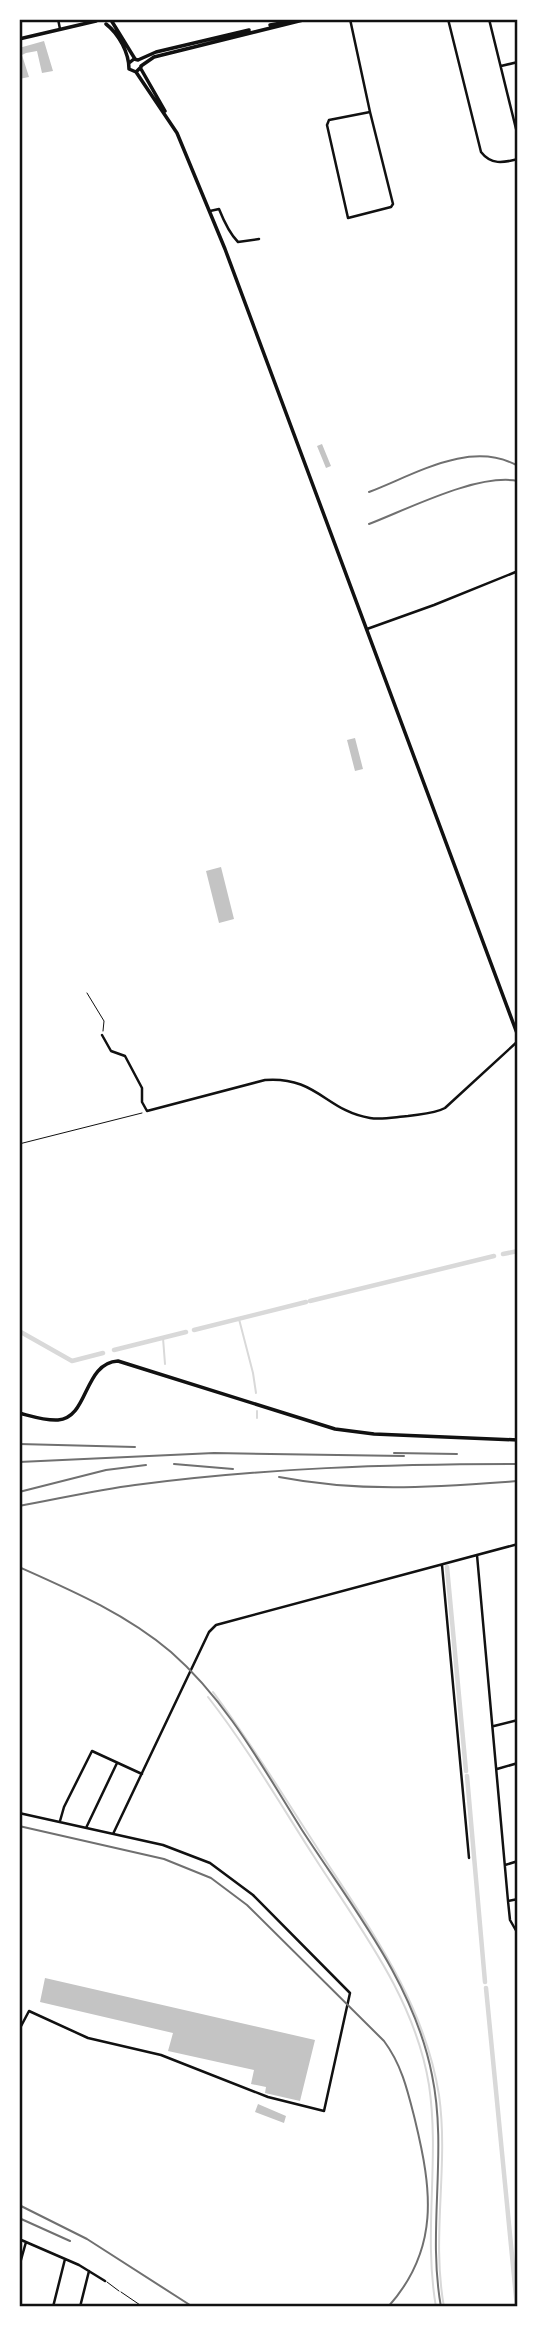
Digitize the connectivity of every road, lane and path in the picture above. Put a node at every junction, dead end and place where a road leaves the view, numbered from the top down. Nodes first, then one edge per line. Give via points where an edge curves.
1 (58, 19) edge
2 (86, 19) edge
3 (305, 19) edge
4 (349, 19) edge
5 (448, 19) edge
6 (489, 19) edge
7 (95, 20) edge
8 (111, 20) edge
9 (106, 24) junction
10 (75, 25) junction
11 (60, 29) junction
12 (19, 39) edge
13 (136, 59) junction
14 (518, 62) edge
15 (129, 63) junction
16 (500, 66) junction
17 (141, 67) junction
18 (136, 72) junction
19 (370, 112) junction
20 (169, 120) junction
21 (518, 137) edge
22 (518, 159) edge
23 (210, 211) junction
24 (260, 239) dead end
25 (518, 571) edge
26 (367, 629) junction
27 (87, 993) dead end
28 (102, 1035) joint
29 (518, 1039) edge
30 (147, 1111) junction
31 (19, 1144) edge
32 (19, 1413) edge
33 (518, 1440) edge
34 (518, 1544) edge
35 (477, 1555) junction
36 (442, 1565) junction
37 (518, 1720) edge
38 (493, 1726) junction
39 (117, 1763) junction
40 (518, 1763) edge
41 (497, 1769) junction
42 (142, 1774) junction
43 (19, 1813) edge
44 (60, 1822) junction
45 (86, 1828) junction
46 (113, 1834) junction
47 (469, 1858) dead end
48 (518, 1861) edge
49 (505, 1865) junction
50 (518, 1899) edge
51 (508, 1901) junction
52 (518, 1934) edge
53 (19, 2030) edge
54 (19, 2239) edge
55 (26, 2242) junction
56 (65, 2259) junction
57 (19, 2267) edge
58 (89, 2271) junction
59 (105, 2281) joint
60 (119, 2291) joint
61 (53, 2307) edge
62 (80, 2307) edge
63 (143, 2307) edge

1 - 11 street
2 - 10 street
3 - 13 street
3 - 17 street via 154,57
4 - 19 street
5 - 22 street via 478,145 490,160
6 - 16 street
7 - 9 street
7 - 10 street
8 - 9 street
8 - 13 street
9 - 15 street via 118,37
10 - 11 street
11 - 12 street
13 - 15 street
13 - 17 street
14 - 16 street
15 - 18 street via 129,69
16 - 21 street
17 - 18 street
17 - 20 street
18 - 20 street
19 - 19 street via 393,204 348,218 327,123
20 - 23 street
23 - 24 street via 219,209 238,242
23 - 26 street
25 - 26 street
26 - 29 street
27 - 28 path via 104,1021
28 - 30 street via 111,1051 125,1056 142,1088
29 - 30 street via 452,1103 434,1112 371,1119 339,1107 300,1082 276,1079
30 - 31 path
32 - 33 street via 68,1418 98,1370 118,1361 335,1429
34 - 35 street
35 - 36 street
35 - 38 street
36 - 42 street via 219,1623 212,1629
36 - 47 street
37 - 38 street
38 - 41 street
39 - 42 street
39 - 44 street via 93,1751
39 - 45 street
40 - 41 street
41 - 49 street
42 - 46 street
43 - 44 street
44 - 45 street
45 - 46 street
46 - 53 street via 191,1854 231,1877 349,1990 324,2111 268,2097 161,2055 88,2038 29,2011
48 - 49 street
49 - 51 street
50 - 51 street
51 - 52 street via 510,1920
54 - 55 street
55 - 56 street
55 - 57 street
56 - 58 street
56 - 61 street
58 - 59 street
58 - 62 street
59 - 60 lane
60 - 63 path

